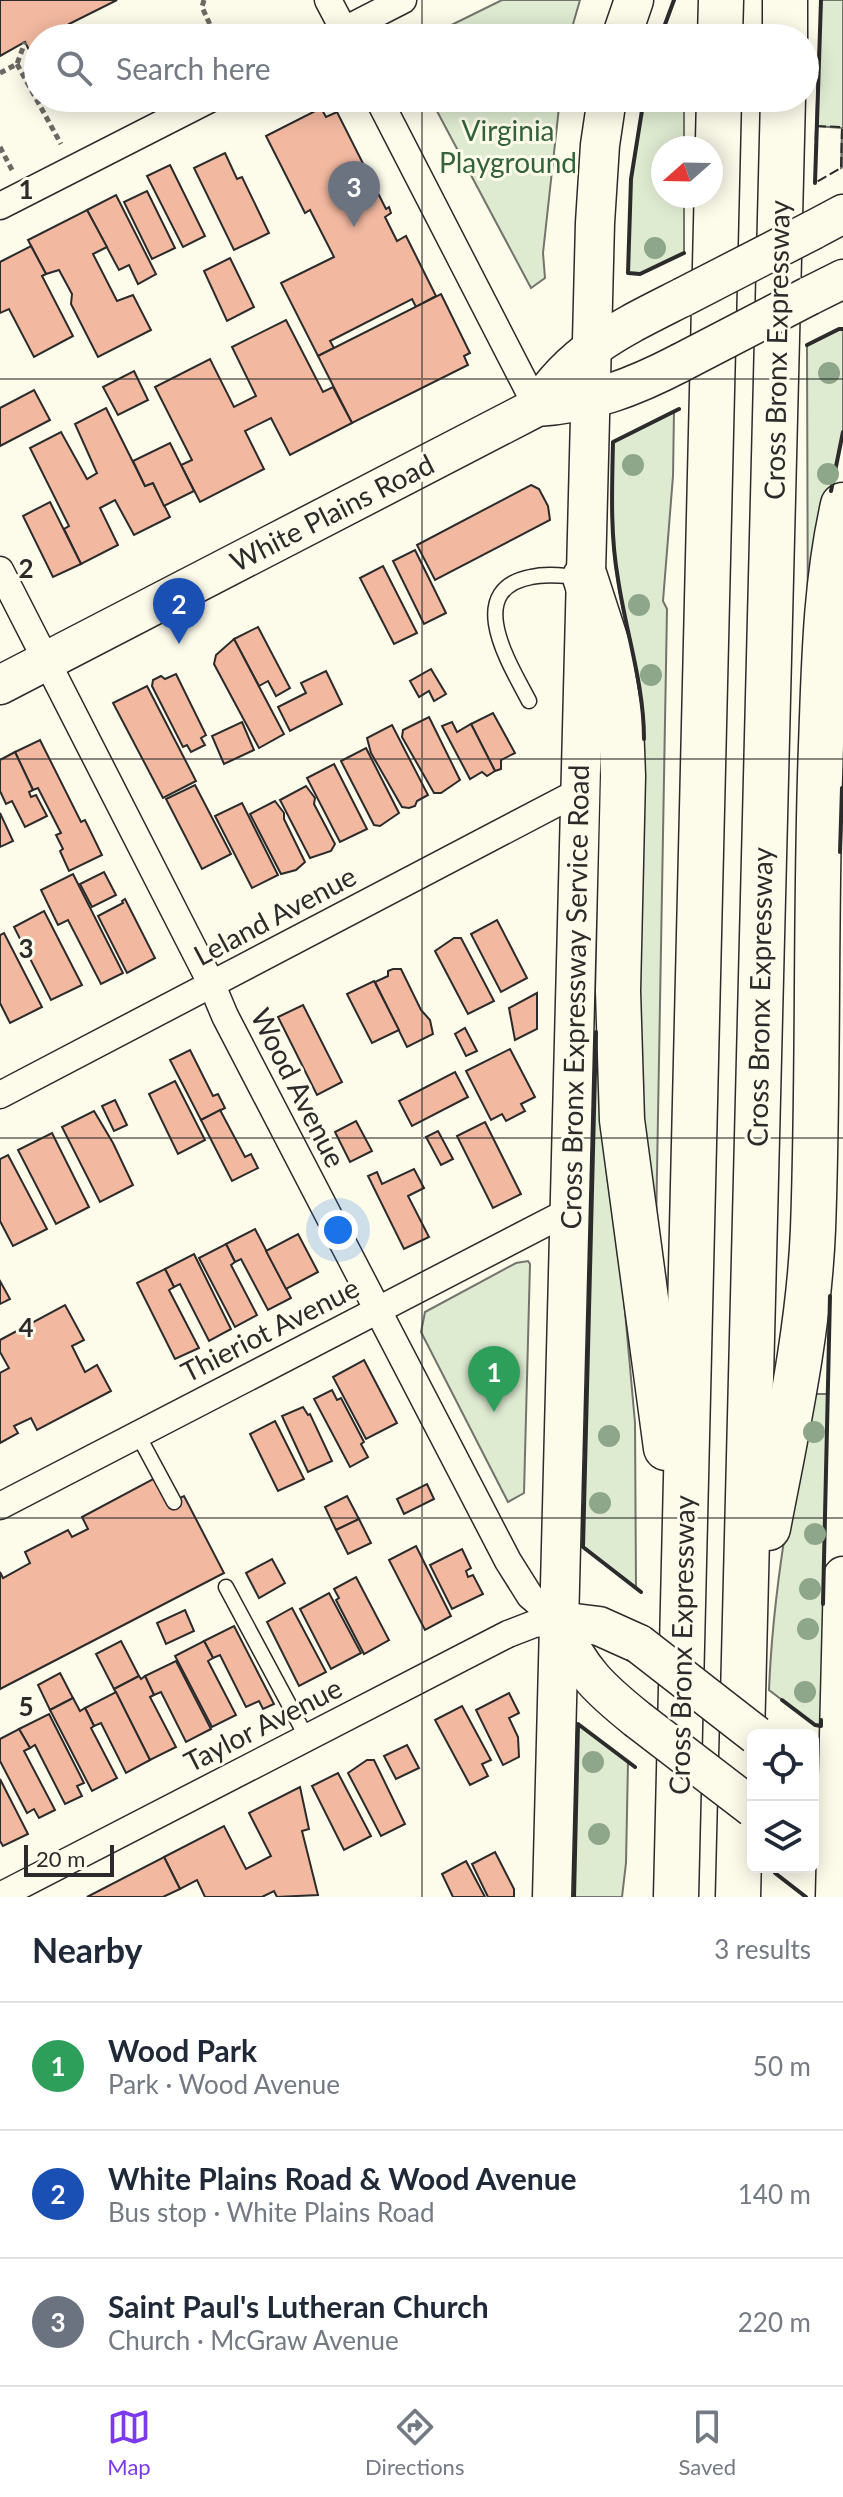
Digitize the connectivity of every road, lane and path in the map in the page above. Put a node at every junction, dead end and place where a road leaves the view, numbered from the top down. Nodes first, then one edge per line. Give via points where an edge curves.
1 (204, 0) edge
2 (328, 0) edge
3 (403, 0) edge
4 (634, 0) edge
5 (721, 0) edge
6 (785, 0) edge
7 (210, 24) edge
8 (336, 24) edge
9 (360, 24) edge
10 (626, 24) edge
11 (720, 24) edge
12 (785, 24) edge
13 (24, 45) edge
14 (17, 64) junction
15 (0, 73) edge
16 (24, 77) edge
17 (43, 112) edge
18 (185, 112) edge
19 (385, 112) edge
20 (605, 112) edge
21 (719, 112) edge
22 (783, 112) edge
23 (61, 144) dead end
24 (0, 147) edge
25 (12, 170) dead end
26 (0, 206) edge
27 (828, 222) edge
28 (843, 279) edge
29 (592, 346) junction
30 (590, 401) junction
31 (537, 407) junction
32 (843, 505) edge
33 (0, 570) edge
34 (585, 577) junction
35 (45, 662) junction
36 (0, 685) edge
37 (529, 701) dead end
38 (580, 791) junction
39 (212, 985) junction
40 (0, 1095) edge
41 (569, 1211) junction
42 (377, 1311) junction
43 (138, 1435) junction
44 (174, 1502) dead end
45 (0, 1506) edge
46 (843, 1576) edge
47 (684, 1577) junction
48 (226, 1587) dead end
49 (559, 1621) junction
50 (744, 1660) junction
51 (748, 1729) edge
52 (307, 1738) junction
53 (818, 1801) edge
54 (747, 1803) edge
55 (679, 1805) junction
56 (834, 1842) edge
57 (0, 1896) edge
58 (552, 1897) edge
59 (661, 1897) edge
60 (676, 1897) edge
61 (738, 1897) edge
62 (835, 1897) edge

1 - 7 path
2 - 8 street
3 - 9 street
4 - 10 main road
5 - 11 highway
6 - 12 highway
13 - 14 path
14 - 15 path
14 - 16 path
17 - 23 path
18 - 26 street
19 - 31 street
20 - 29 main road, Cross Bronx Expressway Service Road
21 - 47 highway, Cross Bronx Expressway
22 - 50 highway, Cross Bronx Expressway
24 - 25 path
27 - 29 main road, White Plains Road, bridge
28 - 30 main road, White Plains Road, bridge via 641,383
29 - 30 main road, Cross Bronx Expressway Service Road
29 - 31 main road, White Plains Road
30 - 31 main road, White Plains Road
30 - 34 main road, Cross Bronx Expressway Service Road
31 - 35 main road, White Plains Road
32 - 50 highway via 825,634 809,1296
33 - 35 street, Wood Avenue
34 - 37 lane via 529,577 507,587 498,599 499,640
34 - 38 main road, Cross Bronx Expressway Service Road
34 - 47 highway via 609,651 621,723 622,1120
35 - 36 main road, White Plains Road
35 - 39 street, Wood Avenue
38 - 39 street, Leland Avenue
38 - 41 main road, Cross Bronx Expressway Service Road
39 - 40 street, Leland Avenue
39 - 42 street, Wood Avenue
41 - 42 street, Thieriot Avenue
41 - 49 main road, Cross Bronx Expressway Service Road
42 - 43 street, Thieriot Avenue
42 - 49 street, Wood Avenue via 515,1574 530,1596
43 - 44 lane
43 - 45 street, Thieriot Avenue
46 - 56 main road
47 - 55 highway, Cross Bronx Expressway
48 - 52 lane
49 - 51 main road, bridge via 599,1626 639,1644
49 - 52 street, Taylor Avenue via 517,1630
49 - 54 main road, bridge via 584,1670 603,1691
49 - 58 main road, Cross Bronx Expressway Service Road
50 - 61 highway, Cross Bronx Expressway
52 - 57 street, Taylor Avenue
53 - 56 main road
55 - 59 highway
55 - 60 highway, Cross Bronx Expressway
56 - 62 main road

